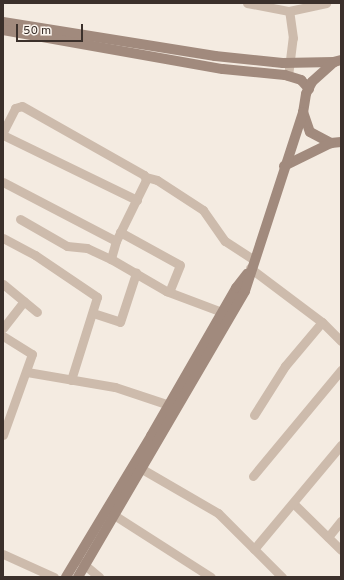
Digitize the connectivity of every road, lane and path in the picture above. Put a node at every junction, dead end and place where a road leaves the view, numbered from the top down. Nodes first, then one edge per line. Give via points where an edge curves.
1 (247, 3) edge
2 (326, 3) edge
3 (272, 6) edge
4 (289, 11) junction
5 (3, 22) edge
6 (3, 30) edge
7 (337, 61) edge
8 (290, 63) junction
9 (288, 76) junction
10 (309, 89) junction
11 (303, 112) junction
12 (3, 133) edge
13 (336, 142) edge
14 (284, 166) junction
15 (146, 177) junction
16 (3, 182) edge
17 (137, 200) junction
18 (20, 219) dead end
19 (120, 232) junction
20 (3, 238) edge
21 (116, 241) junction
22 (111, 259) junction
23 (251, 266) junction
24 (136, 273) junction
25 (3, 284) edge
26 (169, 292) junction
27 (24, 301) junction
28 (37, 312) dead end
29 (222, 312) junction
30 (93, 313) junction
31 (322, 322) junction
32 (3, 328) edge
33 (3, 336) edge
34 (341, 341) edge
35 (341, 370) edge
36 (27, 372) junction
37 (71, 380) junction
38 (174, 406) junction
39 (254, 415) dead end
40 (3, 435) edge
41 (341, 445) edge
42 (142, 469) junction
43 (253, 476) dead end
44 (293, 503) junction
45 (114, 515) junction
46 (341, 521) edge
47 (328, 537) junction
48 (254, 549) junction
49 (341, 550) edge
50 (3, 554) edge
51 (81, 562) junction
52 (54, 577) edge
53 (66, 577) edge
54 (78, 577) edge
55 (99, 577) edge
56 (211, 577) edge
57 (282, 577) edge

1 - 3 street
2 - 4 street
3 - 4 street
4 - 8 street via 293,38
5 - 8 street via 215,56
6 - 9 street via 223,69
7 - 8 street
7 - 10 street
8 - 9 street
9 - 10 street via 301,80
10 - 11 street
11 - 13 street via 310,132
11 - 14 street
12 - 15 street via 15,108 22,106
12 - 17 street
13 - 14 street
14 - 23 street
15 - 17 street
15 - 23 street via 156,180 203,210 225,241
16 - 21 street
17 - 19 street
18 - 22 street via 67,246 89,248
19 - 21 street
19 - 26 street via 180,265
20 - 30 street via 96,295
21 - 22 street
22 - 24 street
23 - 29 street
23 - 31 street
23 - 38 street via 245,292
24 - 26 street
24 - 30 street via 120,322
25 - 27 street
26 - 29 street
27 - 28 street
27 - 32 street
29 - 38 street
30 - 37 street
31 - 34 street
31 - 39 street via 285,366
33 - 36 street via 31,352
35 - 43 street
36 - 37 street
36 - 40 street
37 - 38 street via 115,387
38 - 42 street
38 - 51 street
41 - 44 street
42 - 45 street
42 - 48 street via 218,513
44 - 47 street
44 - 48 street
45 - 51 street
45 - 56 street
46 - 47 street
47 - 49 street
48 - 57 street
50 - 52 street
51 - 53 street
51 - 54 street
51 - 55 street

